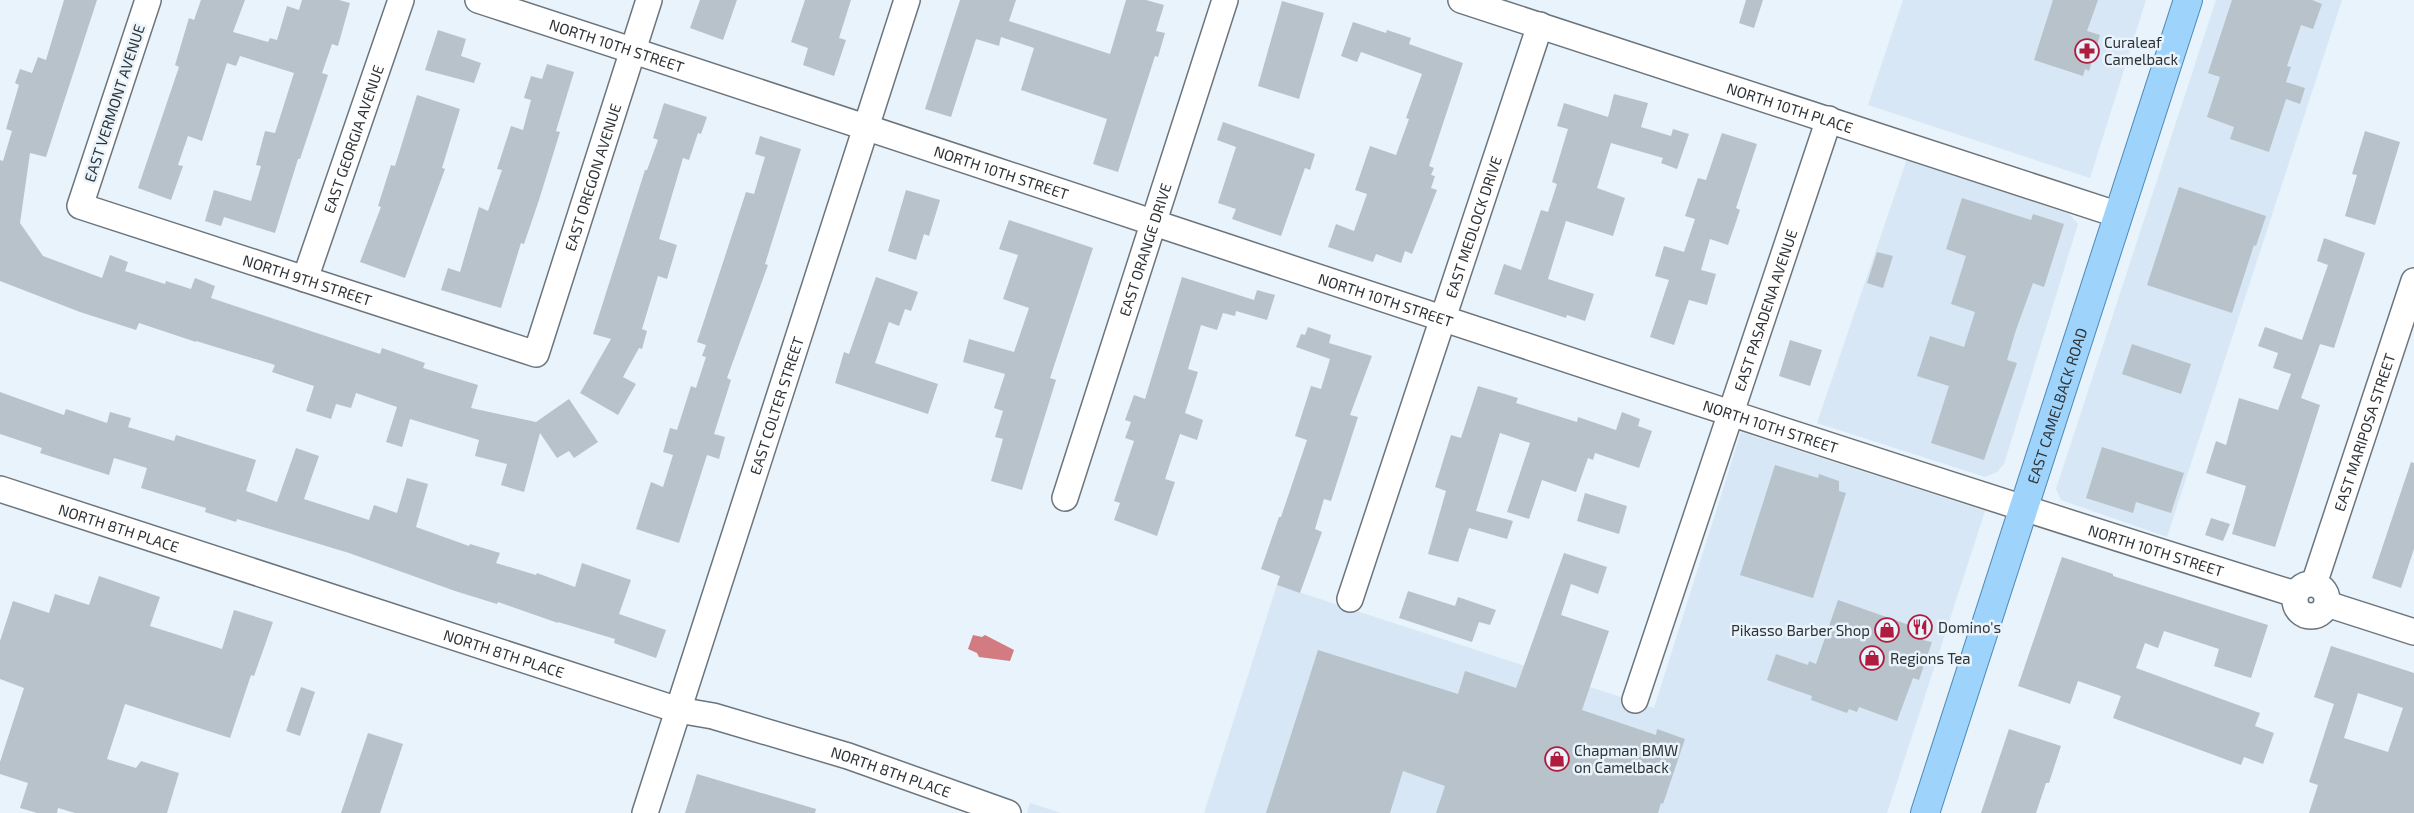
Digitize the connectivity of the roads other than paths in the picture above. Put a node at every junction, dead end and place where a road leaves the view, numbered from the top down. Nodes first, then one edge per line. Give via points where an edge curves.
1 (148, 0) edge
2 (401, 0) edge
3 (478, 0) edge
4 (649, 0) edge
5 (907, 0) edge
6 (1225, 0) edge
7 (1461, 0) edge
8 (2188, 0) edge
9 (1540, 25) junction
10 (632, 50) junction
11 (1829, 119) junction
12 (866, 126) junction
13 (80, 206) joint
14 (2119, 214) junction
15 (1153, 222) junction
16 (305, 279) junction
17 (2414, 281) edge
18 (1444, 318) junction
19 (536, 354) joint
20 (1730, 413) junction
21 (0, 489) edge
22 (1065, 498) dead end
23 (2025, 507) junction
24 (2312, 594) junction
25 (1350, 599) dead end
26 (2414, 632) edge
27 (1635, 700) dead end
28 (678, 710) junction
29 (645, 813) edge
30 (1008, 813) edge
31 (1925, 813) edge

1 - 13 street, EAST VERMONT AVENUE
2 - 16 street, EAST GEORGIA AVENUE
3 - 10 street, NORTH 10TH STREET
4 - 10 street, EAST OREGON AVENUE
5 - 12 street, EAST COLTER STREET
6 - 15 street, EAST ORANGE DRIVE
7 - 9 street, NORTH 10TH PLACE
8 - 14 main road, EAST CAMELBACK ROAD
9 - 11 street, NORTH 10TH PLACE
9 - 18 street, EAST MEDLOCK DRIVE
10 - 12 street, NORTH 10TH STREET
10 - 19 street, EAST OREGON AVENUE
11 - 14 street, NORTH 10TH PLACE
11 - 20 street, EAST PASADENA AVENUE
12 - 15 street, NORTH 10TH STREET
12 - 28 street, EAST COLTER STREET
13 - 16 street, NORTH 9TH STREET
14 - 23 main road, EAST CAMELBACK ROAD
15 - 18 street, NORTH 10TH STREET
15 - 22 street, EAST ORANGE DRIVE
16 - 19 street, NORTH 9TH STREET
17 - 24 street, EAST MARIPOSA STREET
18 - 20 street, NORTH 10TH STREET
18 - 25 street, EAST MEDLOCK DRIVE
20 - 23 street, NORTH 10TH STREET
20 - 27 street, EAST PASADENA AVENUE
21 - 28 street, NORTH 8TH PLACE
23 - 24 street, NORTH 10TH STREET
23 - 31 main road, EAST CAMELBACK ROAD
24 - 26 street, NORTH 10TH STREET
28 - 29 street, EAST COLTER STREET
28 - 30 street, NORTH 8TH PLACE via 713,716 848,756

